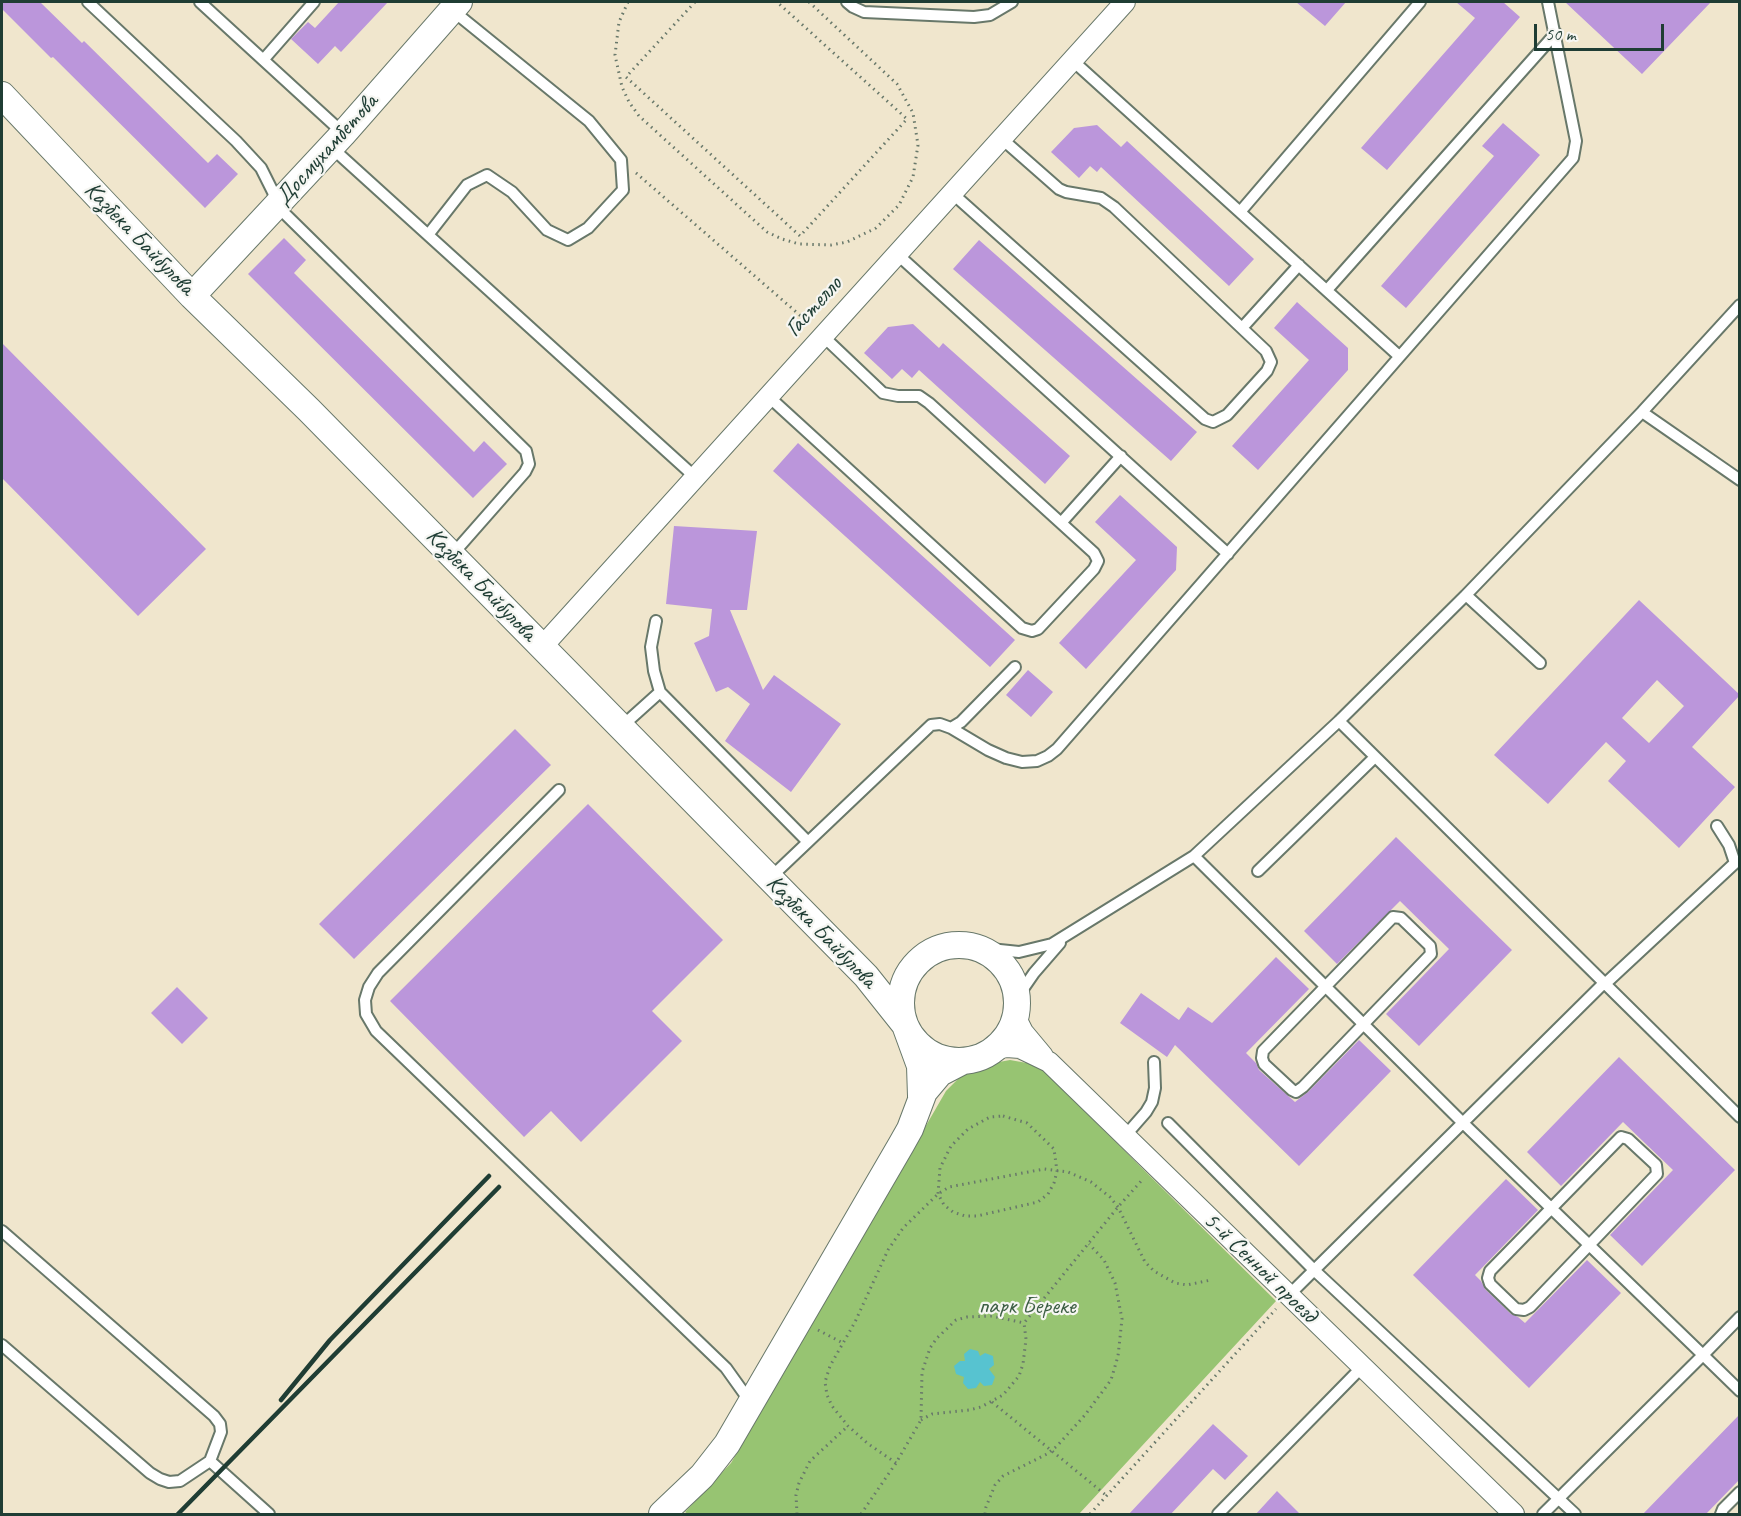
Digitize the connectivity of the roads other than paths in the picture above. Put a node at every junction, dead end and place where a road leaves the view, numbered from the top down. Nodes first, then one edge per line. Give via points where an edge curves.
1 (88, 2) edge
2 (200, 2) edge
3 (314, 2) edge
4 (847, 2) edge
5 (1012, 2) edge
6 (1125, 2) edge
7 (1420, 2) edge
8 (1548, 2) edge
9 (456, 6) edge
10 (1556, 33) junction
11 (264, 59) junction
12 (1072, 60) junction
13 (2, 94) edge
14 (1001, 138) junction
15 (337, 140) junction
16 (952, 193) junction
17 (277, 206) junction
18 (1240, 212) junction
19 (428, 236) junction
20 (897, 254) junction
21 (1299, 265) junction
22 (1327, 290) junction
23 (192, 296) junction
24 (1740, 305) edge
25 (1242, 328) junction
26 (823, 336) junction
27 (1400, 356) junction
28 (768, 396) junction
29 (1642, 412) junction
30 (1120, 456) junction
31 (695, 477) junction
32 (1740, 480) edge
33 (1061, 523) junction
34 (1228, 554) junction
35 (452, 555) junction
36 (1466, 595) junction
37 (656, 621) dead end
38 (542, 648) junction
39 (1540, 663) dead end
40 (1015, 667) dead end
41 (660, 692) junction
42 (1339, 721) junction
43 (620, 728) junction
44 (951, 728) junction
45 (1375, 757) junction
46 (559, 790) dead end
47 (1718, 826) dead end
48 (807, 841) junction
49 (1194, 856) junction
50 (1258, 871) dead end
51 (769, 879) junction
52 (1066, 936) junction
53 (971, 946) junction
54 (921, 959) junction
55 (859, 970) junction
56 (1605, 982) junction
57 (1325, 987) junction
58 (1016, 1008) junction
59 (905, 1024) junction
60 (1363, 1024) junction
61 (994, 1049) junction
62 (963, 1061) junction
63 (1049, 1062) junction
64 (1154, 1062) dead end
65 (921, 1096) junction
66 (1740, 1117) edge
67 (1462, 1122) junction
68 (1168, 1123) dead end
69 (1125, 1136) junction
70 (1552, 1208) junction
71 (2, 1231) edge
72 (1590, 1245) junction
73 (1314, 1270) junction
74 (1288, 1296) junction
75 (1740, 1317) edge
76 (2, 1345) edge
77 (1703, 1355) junction
78 (1362, 1367) junction
79 (1740, 1391) edge
80 (751, 1403) junction
81 (210, 1461) junction
82 (1740, 1492) edge
83 (1559, 1500) junction
84 (1218, 1514) edge
85 (269, 1515) edge
86 (662, 1515) edge
87 (1514, 1515) edge
88 (1543, 1515) edge
89 (1575, 1515) edge
90 (1721, 1515) edge

1 - 17 lane via 236,141 261,168
2 - 11 lane
3 - 11 lane
4 - 5 lane via 864,12 974,17 990,15
6 - 12 street, Гастелло
7 - 18 lane
8 - 10 lane
9 - 15 street, Досмухамбетова
9 - 19 lane via 588,121 621,160 623,190 588,228 568,240 547,230 512,192 487,174 467,185
10 - 22 lane
10 - 27 lane via 1576,141 1574,158
11 - 15 lane
12 - 14 street, Гастелло
12 - 18 lane
13 - 23 street, Казбека Байбулова
14 - 16 street, Гастелло
14 - 25 lane via 1059,189 1108,202
15 - 17 street, Досмухамбетова
15 - 19 lane
16 - 20 street, Гастелло
16 - 25 lane via 1205,419 1213,422 1227,415 1270,366 1266,351
17 - 23 street, Досмухамбетова
17 - 35 lane via 526,451 529,464 525,472
18 - 21 lane
19 - 31 lane
20 - 26 street, Гастелло
20 - 30 lane
21 - 22 lane
21 - 25 lane
22 - 27 lane
23 - 35 street, Казбека Байбулова
24 - 29 lane
26 - 28 street, Гастелло
26 - 33 lane via 883,393 925,400
27 - 34 lane
28 - 31 street, Гастелло
28 - 33 lane via 1027,631 1041,626 1097,565 1094,553
29 - 32 lane
29 - 36 lane
30 - 33 lane
30 - 34 lane
31 - 38 street, Гастелло
34 - 44 lane via 1048,756 1022,762 1006,758
35 - 38 street, Казбека Байбулова
36 - 39 lane
36 - 42 lane
37 - 41 lane via 651,647
38 - 43 street, Казбека Байбулова
40 - 44 lane
41 - 43 lane
41 - 48 lane
42 - 45 lane
42 - 49 lane
43 - 51 street, Казбека Байбулова
44 - 48 lane via 931,725
45 - 50 lane
45 - 56 lane
46 - 80 lane via 378,973 365,1000 366,1014 376,1031 726,1368
47 - 56 lane via 1735,863
48 - 51 lane
49 - 52 lane
49 - 57 lane
51 - 55 street, Казбека Байбулова
52 - 53 lane via 1044,947 1019,952
52 - 58 lane via 1034,973
53 - 54 street via 945,946
53 - 58 street via 1003,966 1012,981
54 - 55 street via 889,974
54 - 59 street via 902,989
55 - 59 street, Казбека Байбулова
56 - 66 lane
56 - 67 lane
57 - 60 lane
57 - 60 lane via 1263,1051 1264,1064 1296,1092
57 - 60 lane via 1393,917 1401,918 1430,946 1430,956
58 - 61 street via 1007,1034
58 - 63 street via 1026,1037
59 - 62 street via 914,1040 928,1052
59 - 65 street, Казбека Байбулова via 920,1066
60 - 67 lane
61 - 62 street
61 - 63 street, 5-й Сенной проезд via 1020,1048
62 - 65 street via 935,1077
63 - 69 street, 5-й Сенной проезд
64 - 69 lane via 1152,1102
65 - 80 street via 910,1129
67 - 70 lane
67 - 73 lane
68 - 73 lane
69 - 74 street, 5-й Сенной проезд
70 - 72 lane
70 - 72 lane via 1491,1271 1489,1280 1516,1309 1527,1309
70 - 72 lane via 1621,1137 1649,1159 1658,1168 1657,1174
71 - 81 lane via 214,1416 221,1432
72 - 77 lane
73 - 74 lane
73 - 83 lane
74 - 78 street, 5-й Сенной проезд
75 - 77 lane
76 - 81 lane via 160,1479 180,1480
77 - 79 lane
77 - 83 lane
78 - 84 lane
78 - 87 street, 5-й Сенной проезд
80 - 86 street via 728,1444
81 - 85 lane
82 - 90 lane
83 - 88 lane
83 - 89 lane

